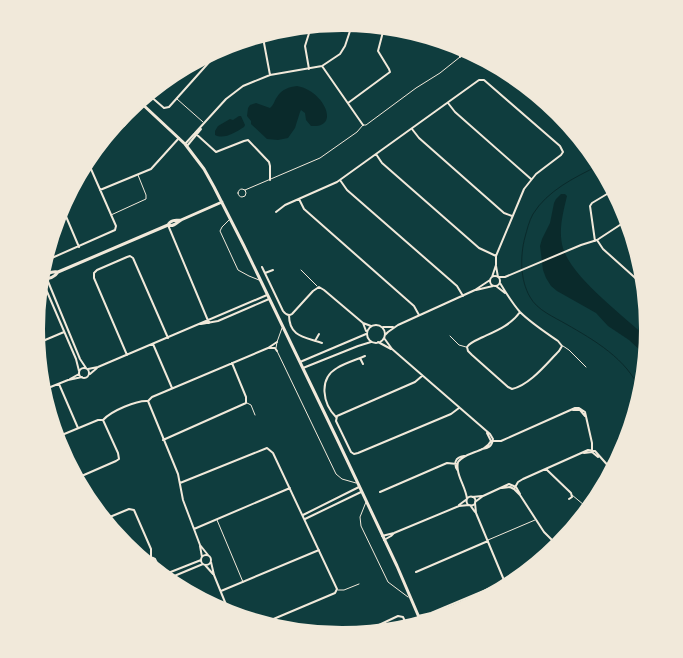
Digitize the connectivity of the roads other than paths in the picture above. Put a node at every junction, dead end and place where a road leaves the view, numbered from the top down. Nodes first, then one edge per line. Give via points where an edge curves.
1 (350, 31) edge
2 (309, 33) edge
3 (382, 34) edge
4 (264, 40) edge
5 (460, 57) edge
6 (209, 63) edge
7 (322, 66) junction
8 (309, 69) junction
9 (270, 75) junction
10 (154, 98) edge
11 (176, 99) junction
12 (448, 103) junction
13 (348, 104) junction
14 (144, 106) edge
15 (204, 125) junction
16 (363, 125) junction
17 (412, 129) junction
18 (196, 134) junction
19 (179, 138) junction
20 (186, 145) junction
21 (376, 154) junction
22 (91, 167) edge
23 (138, 174) junction
24 (531, 179) junction
25 (270, 180) junction
26 (340, 180) junction
27 (100, 190) junction
28 (245, 190) junction
29 (607, 194) edge
30 (299, 199) junction
31 (222, 202) junction
32 (276, 212) dead end
33 (111, 215) junction
34 (66, 216) edge
35 (512, 216) junction
36 (230, 218) junction
37 (168, 225) junction
38 (621, 225) edge
39 (596, 240) junction
40 (79, 247) junction
41 (496, 256) junction
42 (52, 258) edge
43 (496, 265) junction
44 (262, 266) dead end
45 (273, 270) dead end
46 (301, 270) dead end
47 (266, 274) junction
48 (48, 275) edge
49 (492, 277) junction
50 (498, 277) junction
51 (506, 277) junction
52 (635, 278) edge
53 (260, 280) junction
54 (490, 280) junction
55 (47, 281) edge
56 (500, 282) junction
57 (495, 286) junction
58 (318, 287) junction
59 (46, 289) edge
60 (475, 290) junction
61 (506, 293) junction
62 (267, 295) junction
63 (463, 296) junction
64 (269, 299) junction
65 (520, 312) junction
66 (289, 315) junction
67 (419, 315) junction
68 (208, 320) junction
69 (209, 323) junction
70 (363, 323) junction
71 (200, 324) junction
72 (371, 326) junction
73 (382, 327) junction
74 (394, 327) junction
75 (282, 328) junction
76 (68, 330) junction
77 (64, 332) junction
78 (366, 332) junction
79 (319, 334) dead end
80 (450, 336) dead end
81 (385, 337) junction
82 (168, 338) junction
83 (44, 340) edge
84 (315, 341) junction
85 (277, 342) junction
86 (371, 342) junction
87 (378, 342) junction
88 (153, 344) junction
89 (322, 344) dead end
90 (562, 346) junction
91 (467, 347) junction
92 (268, 348) junction
93 (392, 349) junction
94 (277, 351) junction
95 (127, 355) junction
96 (365, 356) dead end
97 (360, 358) junction
98 (299, 362) junction
99 (232, 363) junction
100 (363, 364) dead end
101 (98, 367) junction
102 (586, 367) dead end
103 (87, 368) junction
104 (302, 369) junction
105 (79, 372) junction
106 (89, 374) junction
107 (422, 376) junction
108 (82, 377) junction
109 (68, 380) junction
110 (59, 384) junction
111 (49, 388) edge
112 (172, 388) junction
113 (148, 401) junction
114 (247, 403) junction
115 (459, 408) junction
116 (255, 415) dead end
117 (336, 417) junction
118 (103, 420) junction
119 (78, 428) junction
120 (63, 435) edge
121 (163, 440) junction
122 (492, 441) junction
123 (592, 451) junction
124 (456, 464) junction
125 (607, 465) edge
126 (546, 469) junction
127 (82, 476) edge
128 (180, 483) junction
129 (357, 483) junction
130 (359, 487) junction
131 (514, 487) junction
132 (290, 488) junction
133 (466, 489) junction
134 (361, 492) junction
135 (380, 492) dead end
136 (572, 495) junction
137 (483, 496) junction
138 (472, 497) junction
139 (467, 499) junction
140 (569, 499) dead end
141 (366, 502) junction
142 (475, 502) junction
143 (583, 504) edge
144 (470, 505) junction
145 (458, 506) junction
146 (476, 513) junction
147 (303, 515) junction
148 (110, 517) edge
149 (217, 519) junction
150 (305, 519) junction
151 (535, 519) junction
152 (194, 529) junction
153 (383, 538) junction
154 (552, 540) edge
155 (488, 541) junction
156 (200, 545) junction
157 (319, 550) junction
158 (208, 555) junction
159 (151, 557) joint
160 (201, 559) junction
161 (211, 562) junction
162 (157, 563) edge
163 (204, 564) junction
164 (170, 572) edge
165 (416, 572) dead end
166 (214, 575) junction
167 (175, 576) edge
168 (503, 579) edge
169 (243, 582) junction
170 (359, 584) dead end
171 (337, 590) junction
172 (221, 591) junction
173 (474, 596) edge
174 (411, 599) junction
175 (464, 600) joint
176 (226, 603) edge
177 (431, 613) edge
178 (419, 617) edge
179 (273, 619) edge
180 (404, 620) edge
181 (381, 624) edge

1 - 7 street via 343,50
2 - 8 street via 305,46
3 - 13 street via 378,51 390,72
4 - 9 street
5 - 16 lane
6 - 11 street
7 - 8 street
7 - 13 street
8 - 9 street
9 - 15 street via 233,93
10 - 11 street via 165,108
11 - 15 lane
12 - 17 street
12 - 24 street
12 - 24 street via 479,80 484,80 560,146 563,152 561,155
13 - 16 street
14 - 19 street
15 - 18 street
16 - 25 lane via 320,158
17 - 21 street
17 - 35 street via 504,213
18 - 20 street
18 - 25 street via 216,152 248,140 269,163
19 - 20 street
19 - 23 street via 153,167
20 - 31 street via 204,169
21 - 26 street
21 - 41 street via 382,163 479,248
22 - 27 street
23 - 27 street
23 - 33 lane via 146,200
24 - 35 street via 522,192
25 - 28 lane
26 - 30 street
26 - 63 street via 457,286
27 - 33 street
28 - 28 lane via 246,195 240,197 238,191 243,188
29 - 39 street via 590,206
30 - 32 street
30 - 67 street via 304,209 414,306
31 - 36 street
31 - 37 street
33 - 40 street via 116,230
34 - 40 street
35 - 41 street
36 - 53 street
36 - 53 lane via 220,231 235,265 240,272
37 - 48 street
37 - 68 street
38 - 39 street
39 - 51 street
39 - 52 street via 601,248
40 - 42 street
41 - 43 street
43 - 49 street
43 - 50 street
44 - 47 street
45 - 47 street
46 - 58 lane
47 - 66 street via 283,311
49 - 50 street
49 - 54 street
50 - 51 street
50 - 56 street
51 - 56 street
53 - 62 street
54 - 57 street
54 - 60 street
55 - 76 street
56 - 57 street
56 - 61 street
57 - 60 street
57 - 61 street
58 - 66 street via 293,314
58 - 70 street
59 - 77 street
60 - 63 street
61 - 65 street
62 - 64 street
62 - 68 street
63 - 67 street
64 - 69 street
64 - 75 street
65 - 90 street
65 - 91 street via 501,329
66 - 84 street via 294,332
67 - 74 street
68 - 69 street
68 - 71 street
69 - 71 street
70 - 72 street
70 - 78 street
71 - 82 street
72 - 73 street
72 - 78 street
73 - 74 street
73 - 81 street
74 - 81 street
75 - 85 lane
75 - 98 street
76 - 77 street
76 - 103 street via 81,362
77 - 83 street
77 - 105 street via 78,363
78 - 86 street
78 - 98 street
79 - 84 street
80 - 91 lane via 459,345
81 - 87 street
81 - 93 street
82 - 88 street
82 - 95 street via 133,258 127,257 96,271 94,276
84 - 89 street
85 - 92 street
85 - 94 lane
86 - 87 street
86 - 104 street
87 - 93 street
88 - 95 street
88 - 112 street
90 - 91 street via 534,376 512,389 472,355
90 - 102 lane
92 - 94 street via 275,348
92 - 99 street
93 - 107 street
94 - 129 lane via 336,474 342,479
95 - 101 street
96 - 97 street
97 - 100 street
97 - 117 street via 337,368 328,378 324,388 325,398
98 - 104 street
99 - 112 street
99 - 114 street
101 - 103 street
101 - 106 street
103 - 105 street
103 - 106 street
104 - 129 street
105 - 108 street
105 - 109 street
106 - 108 street via 86,378
107 - 115 street
107 - 117 street via 415,382
108 - 109 street
109 - 110 street
110 - 111 street
110 - 119 street
112 - 113 street via 151,397
113 - 118 street via 133,404
113 - 121 street
114 - 116 lane via 251,405
114 - 121 street
115 - 117 street via 451,414 356,454 350,450
115 - 122 street via 492,436
118 - 119 street
118 - 127 street via 119,458
119 - 120 street
121 - 128 street
122 - 123 street via 501,441 580,408 585,412
122 - 124 street via 490,447 458,458
123 - 125 street
123 - 126 street via 588,450
124 - 133 street
124 - 135 street via 447,463
126 - 131 street via 523,479
126 - 136 street
128 - 132 street via 267,448 273,453
128 - 152 street via 183,500
129 - 130 street
130 - 134 street
130 - 147 street
131 - 137 street via 502,488
131 - 151 street
132 - 147 street
132 - 149 street
133 - 138 street
133 - 139 street
134 - 141 street
134 - 150 street
136 - 140 street
136 - 143 lane
137 - 138 street
137 - 142 street
138 - 139 street
138 - 142 street
139 - 144 street
139 - 145 street
141 - 153 street
141 - 174 lane via 360,517 364,533 388,582
142 - 144 street
142 - 146 street
144 - 145 street
144 - 146 street
145 - 153 street
146 - 155 street
147 - 150 street
148 - 159 street via 129,509 134,510 151,549
149 - 152 street
149 - 169 lane
150 - 157 street
151 - 154 street
151 - 155 lane
152 - 156 street
153 - 174 street
155 - 165 street
155 - 168 street
156 - 158 street
156 - 160 street
157 - 169 street
157 - 171 street via 337,585
158 - 160 street
158 - 161 street
159 - 162 street
160 - 163 street
160 - 164 street
161 - 163 street
161 - 166 street
163 - 166 street
163 - 167 street
166 - 172 street
169 - 172 street
170 - 171 lane
171 - 179 street
172 - 176 street
173 - 175 street
174 - 178 street
175 - 177 street
180 - 181 street via 398,616

